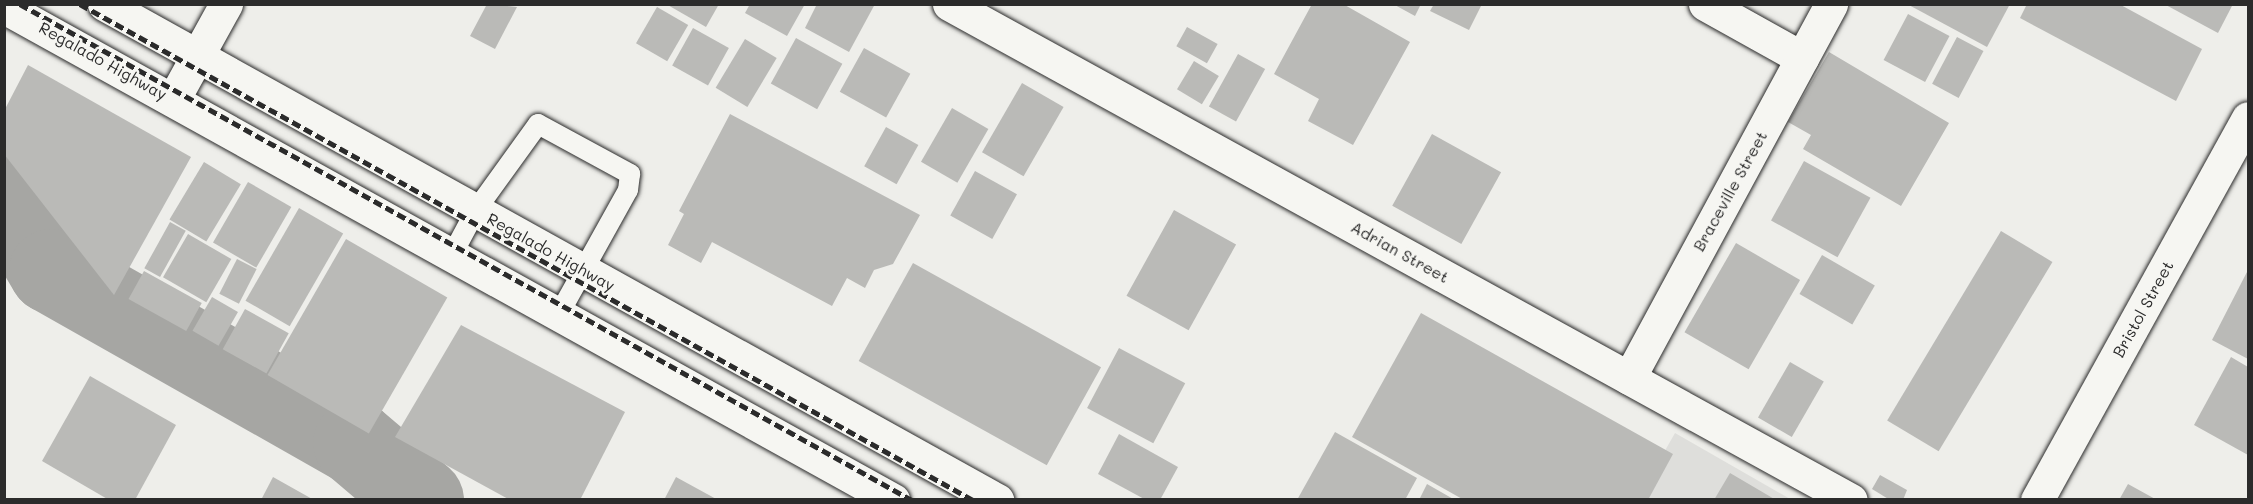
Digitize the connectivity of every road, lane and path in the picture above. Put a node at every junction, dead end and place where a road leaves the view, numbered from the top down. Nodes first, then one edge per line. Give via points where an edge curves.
1 (104, 4) edge
2 (226, 4) edge
3 (949, 4) edge
4 (1705, 4) edge
5 (1831, 4) edge
6 (8, 8) edge
7 (197, 56) junction
8 (1802, 58) junction
9 (173, 100) junction
10 (2248, 118) edge
11 (476, 210) junction
12 (452, 255) junction
13 (584, 270) junction
14 (559, 314) junction
15 (1629, 378) junction
16 (893, 500) edge
17 (997, 500) edge
18 (1851, 500) edge
19 (2037, 500) edge

1 - 7 street, Regalado Highway
2 - 7 street
3 - 15 street, Adrian Street
4 - 8 street
5 - 8 street, Braceville Street
6 - 9 street, Regalado Highway
7 - 9 street
7 - 11 street, Regalado Highway
8 - 15 street, Braceville Street
9 - 12 street, Regalado Highway
10 - 19 street, Bristol Street
11 - 12 lane
11 - 13 street, Regalado Highway
11 - 13 lane via 538,124 630,174 628,190
12 - 14 street, Regalado Highway
13 - 14 lane
13 - 17 street, Regalado Highway
14 - 16 street, Regalado Highway
15 - 18 street, Adrian Street

